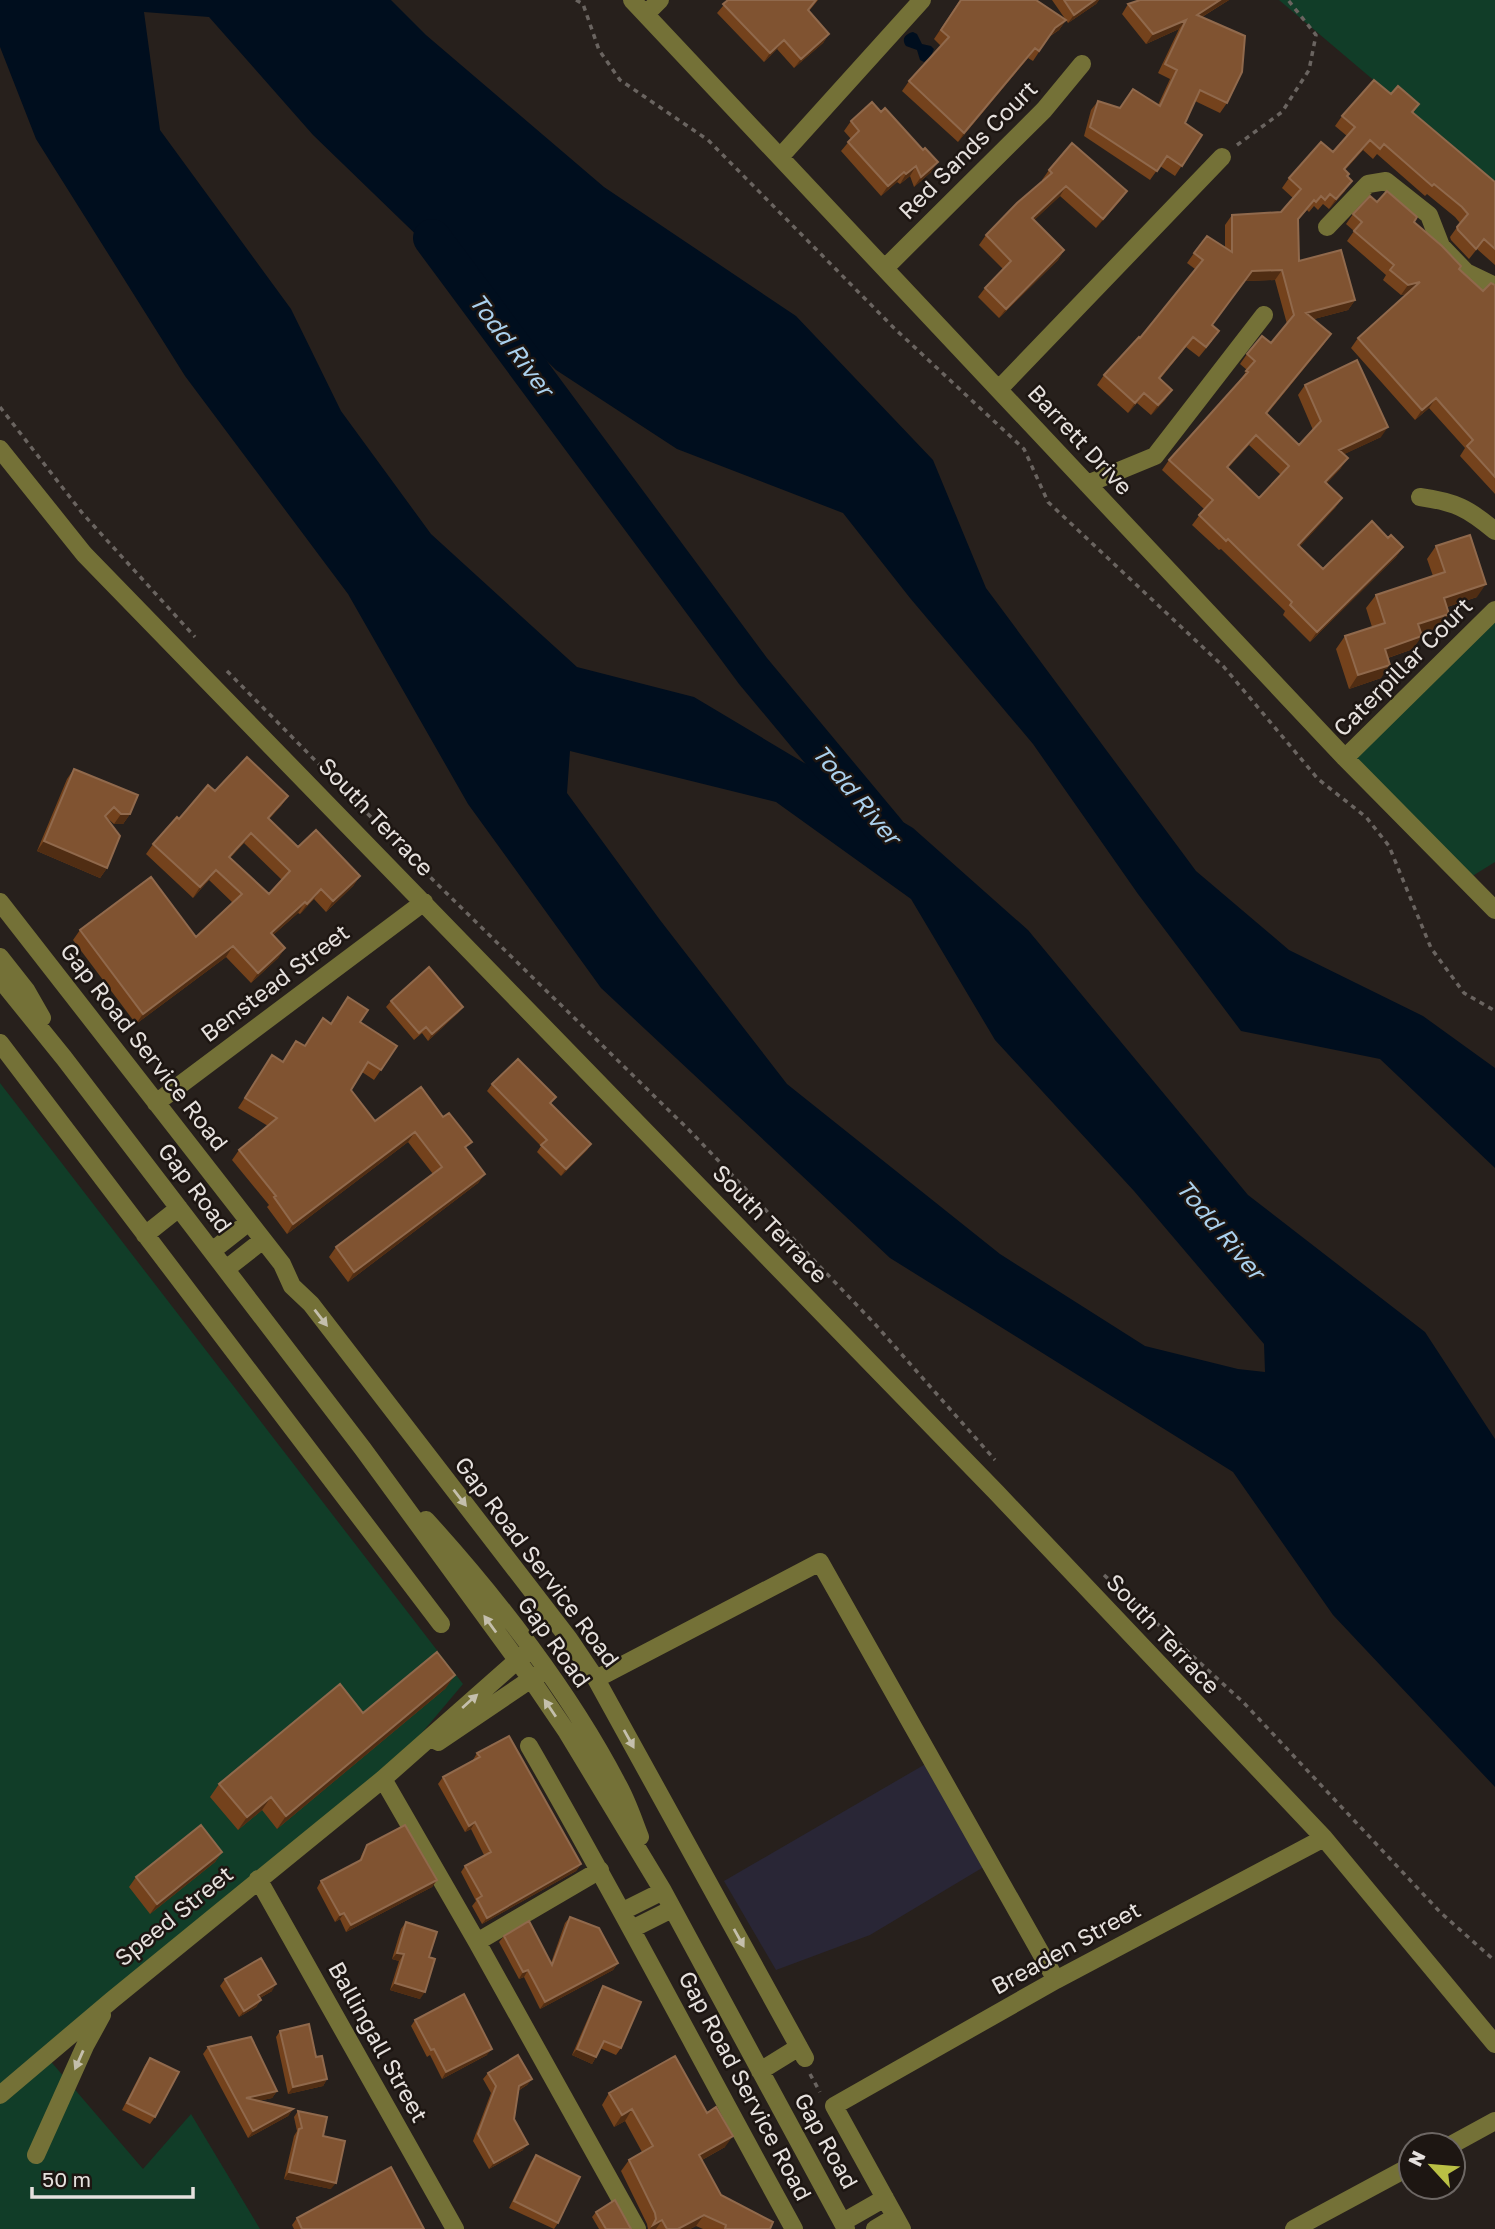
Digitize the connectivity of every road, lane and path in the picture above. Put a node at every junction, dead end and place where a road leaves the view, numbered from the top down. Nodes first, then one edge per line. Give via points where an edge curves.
1 (576, 0) edge
2 (632, 0) edge
3 (660, 0) edge
4 (922, 0) edge
5 (1288, 0) edge
6 (646, 15) junction
7 (1082, 64) dead end
8 (781, 156) junction
9 (1222, 156) joint
10 (1327, 227) dead end
11 (885, 268) junction
12 (1495, 286) edge
13 (1264, 315) dead end
14 (999, 389) junction
15 (0, 407) edge
16 (0, 449) edge
17 (1087, 484) junction
18 (1420, 497) dead end
19 (1495, 531) edge
20 (1495, 610) edge
21 (198, 640) dead end
22 (227, 670) dead end
23 (1345, 758) junction
24 (0, 902) edge
25 (424, 902) junction
26 (1495, 910) edge
27 (0, 957) edge
28 (0, 979) edge
29 (1495, 1011) edge
30 (0, 1043) edge
31 (64, 1058) junction
32 (156, 1103) junction
33 (179, 1208) junction
34 (249, 1222) junction
35 (145, 1234) junction
36 (263, 1240) junction
37 (212, 1251) junction
38 (226, 1269) junction
39 (998, 1463) dead end
40 (1101, 1572) dead end
41 (441, 1624) dead end
42 (523, 1655) junction
43 (538, 1674) junction
44 (596, 1679) junction
45 (529, 1746) dead end
46 (383, 1779) junction
47 (1324, 1839) junction
48 (600, 1870) junction
49 (258, 1879) junction
50 (663, 1891) junction
51 (672, 1909) junction
52 (623, 1911) junction
53 (632, 1929) junction
54 (477, 1942) junction
55 (1495, 1961) edge
56 (1056, 1980) junction
57 (112, 2000) junction
58 (1495, 2044) edge
59 (802, 2053) junction
60 (760, 2071) junction
61 (0, 2095) edge
62 (834, 2106) junction
63 (1495, 2121) edge
64 (1467, 2136) edge
65 (36, 2155) dead end
66 (1397, 2174) edge
67 (885, 2198) junction
68 (899, 2223) edge
69 (845, 2226) edge
70 (455, 2229) edge
71 (637, 2229) edge
72 (794, 2229) edge
73 (875, 2229) edge
74 (1294, 2229) edge

1 - 29 path via 583,4 599,50 620,80 709,140 894,328 1024,449 1048,502 1224,667 1318,779 1366,817 1389,846 1431,948 1464,993
2 - 6 street, Barrett Drive
3 - 6 street
4 - 8 street
5 - 9 path via 1316,34 1309,71 1282,112
6 - 8 street, Barrett Drive
7 - 11 street, Red Sands Court via 1044,110
8 - 11 street, Barrett Drive
9 - 14 street
10 - 12 street via 1368,184 1386,181 1429,215 1441,246 1465,271
11 - 14 street, Barrett Drive
13 - 17 street via 1155,456
14 - 17 street, Barrett Drive
15 - 21 path via 83,514
16 - 25 street, South Terrace via 84,554
17 - 23 street, Barrett Drive
18 - 19 street via 1473,512
20 - 23 street, Caterpillar Court
22 - 39 path via 689,1130 874,1323
23 - 26 street, Barrett Drive
24 - 32 street, Gap Road Service Road
25 - 32 street, Benstead Street
25 - 47 street, South Terrace
27 - 31 street, Gap Road via 26,990
28 - 31 street, Gap Road
30 - 35 street
31 - 33 street, Gap Road
32 - 34 street, Gap Road Service Road
33 - 35 street
33 - 37 street, Gap Road
34 - 36 street, Gap Road Service Road
34 - 37 street
35 - 41 street
36 - 38 street
36 -> 44 street, Gap Road Service Road via 298,1293
37 - 38 street, Gap Road
38 - 42 street, Gap Road
40 - 55 path via 1244,1703 1440,1912
42 - 43 street, Gap Road
46 -> 42 street, Speed Street
43 - 46 street, Speed Street
43 - 50 street, Gap Road via 594,1741 619,1786
44 - 56 street via 820,1562
44 -> 59 street, Gap Road Service Road
45 - 48 street, Gap Road Service Road
46 - 49 street, Speed Street
46 - 54 street
47 - 56 street, Breaden Street
47 - 58 street, South Terrace
48 - 52 street, Gap Road Service Road
48 - 54 street
49 - 57 street, Speed Street
49 - 70 street, Ballingall Street
50 - 51 street, Gap Road
50 - 52 street
51 - 53 street
51 - 60 street, Gap Road
52 - 53 street, Gap Road Service Road
53 - 72 street, Gap Road Service Road
54 - 71 street
56 - 62 street, Breaden Street
57 - 61 street, Speed Street
57 -> 65 street via 85,2046
59 - 60 street, Gap Road Service Road
59 - 62 path via 830,2108
60 - 69 street, Gap Road
62 - 67 street
63 - 64 street
66 - 74 street
67 - 68 street
67 - 69 street
68 - 73 street

